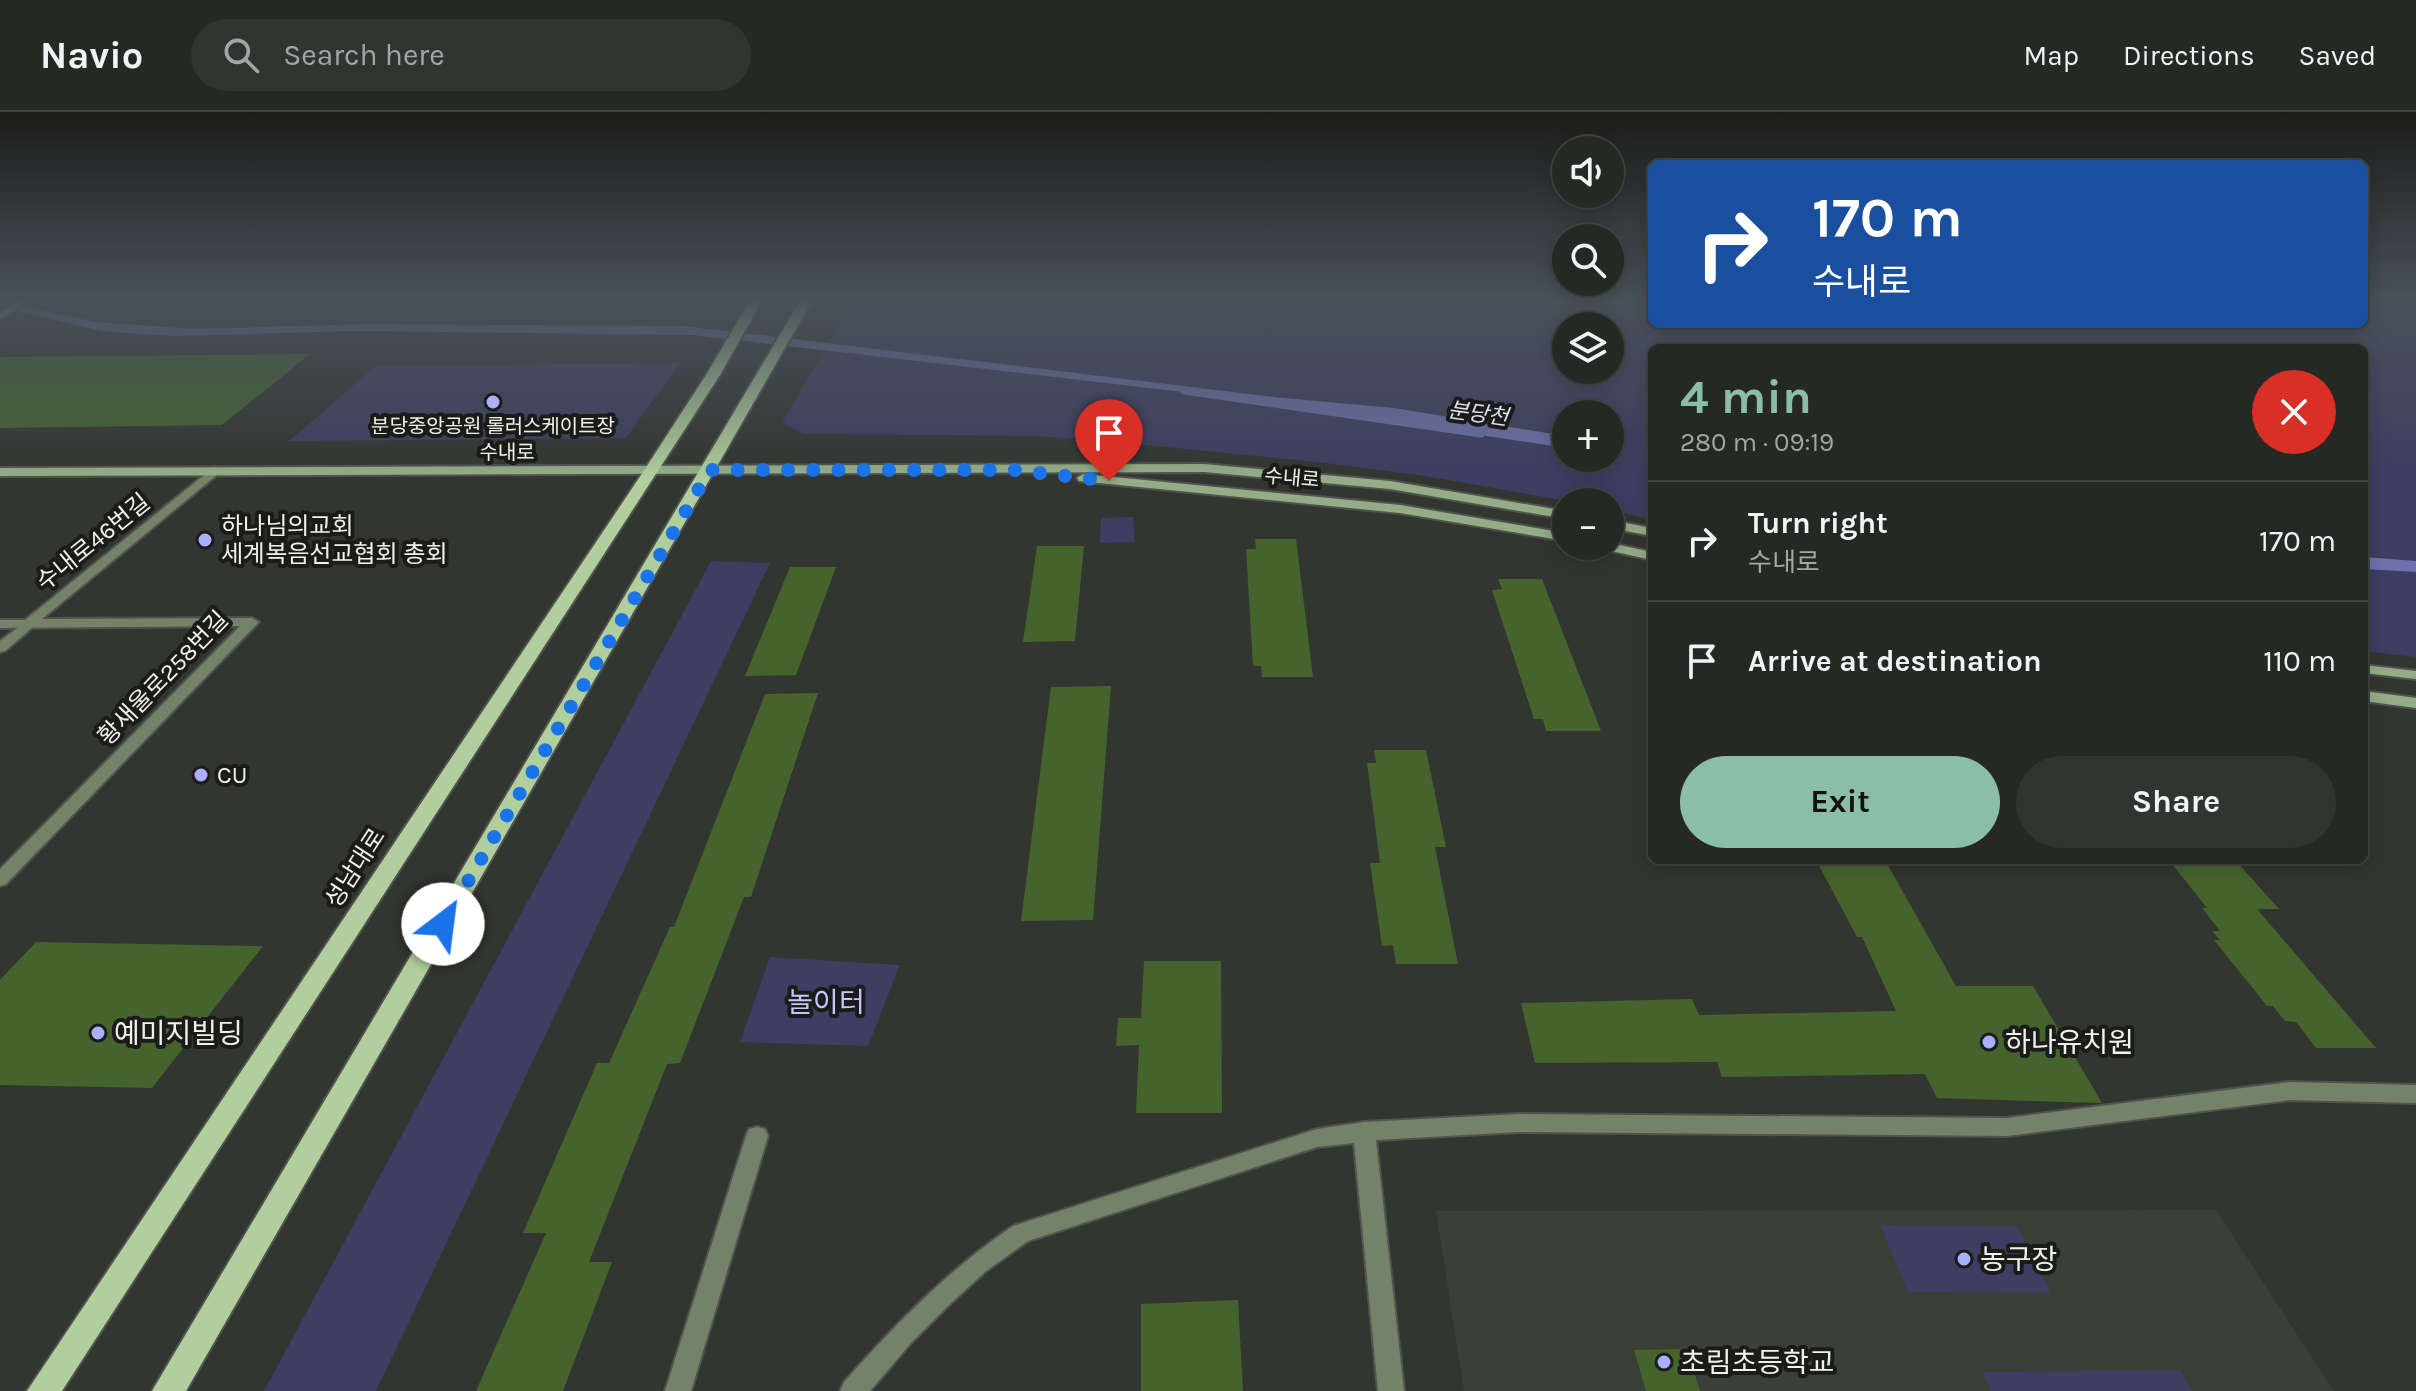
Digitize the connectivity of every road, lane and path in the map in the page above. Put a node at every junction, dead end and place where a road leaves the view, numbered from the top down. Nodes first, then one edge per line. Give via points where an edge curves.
1 (721, 361) edge
2 (772, 361) edge
3 (710, 470) junction
4 (1014, 470) junction
5 (214, 471) junction
6 (0, 472) edge
7 (650, 472) junction
8 (1552, 512) edge
9 (1624, 527) edge
10 (1648, 531) edge
11 (1552, 535) edge
12 (1624, 550) edge
13 (1648, 555) edge
14 (0, 624) edge
15 (28, 624) junction
16 (0, 648) edge
17 (2368, 669) edge
18 (2416, 675) edge
19 (2368, 697) edge
20 (2416, 703) edge
21 (0, 880) edge
22 (2416, 1094) edge
23 (1364, 1131) junction
24 (757, 1136) dead end
25 (43, 1391) edge
26 (168, 1391) edge
27 (678, 1391) edge
28 (853, 1391) edge
29 (1391, 1391) edge

1 - 7 main road, 성남대로
2 - 3 main road
3 - 4 main road, 수내로
3 - 7 main road, 수내로
3 - 26 main road
4 - 8 main road, 수내로 via 1204,468 1318,477
4 - 11 main road, 수내로 via 1400,509
5 - 6 main road, 수내로
5 - 7 main road, 수내로
5 - 15 street, 수내로46번길
7 - 25 main road, 성남대로
9 - 10 main road
12 - 13 main road
14 - 15 street, 황새울로258번길
15 - 16 street, 수내로46번길
15 - 21 street, 황새울로258번길 via 252,622
17 - 18 main road
19 - 20 main road
22 - 23 street via 2289,1091 2007,1127 1519,1123
23 - 28 street via 1317,1138 1021,1233 942,1296
23 - 29 street
24 - 27 street

